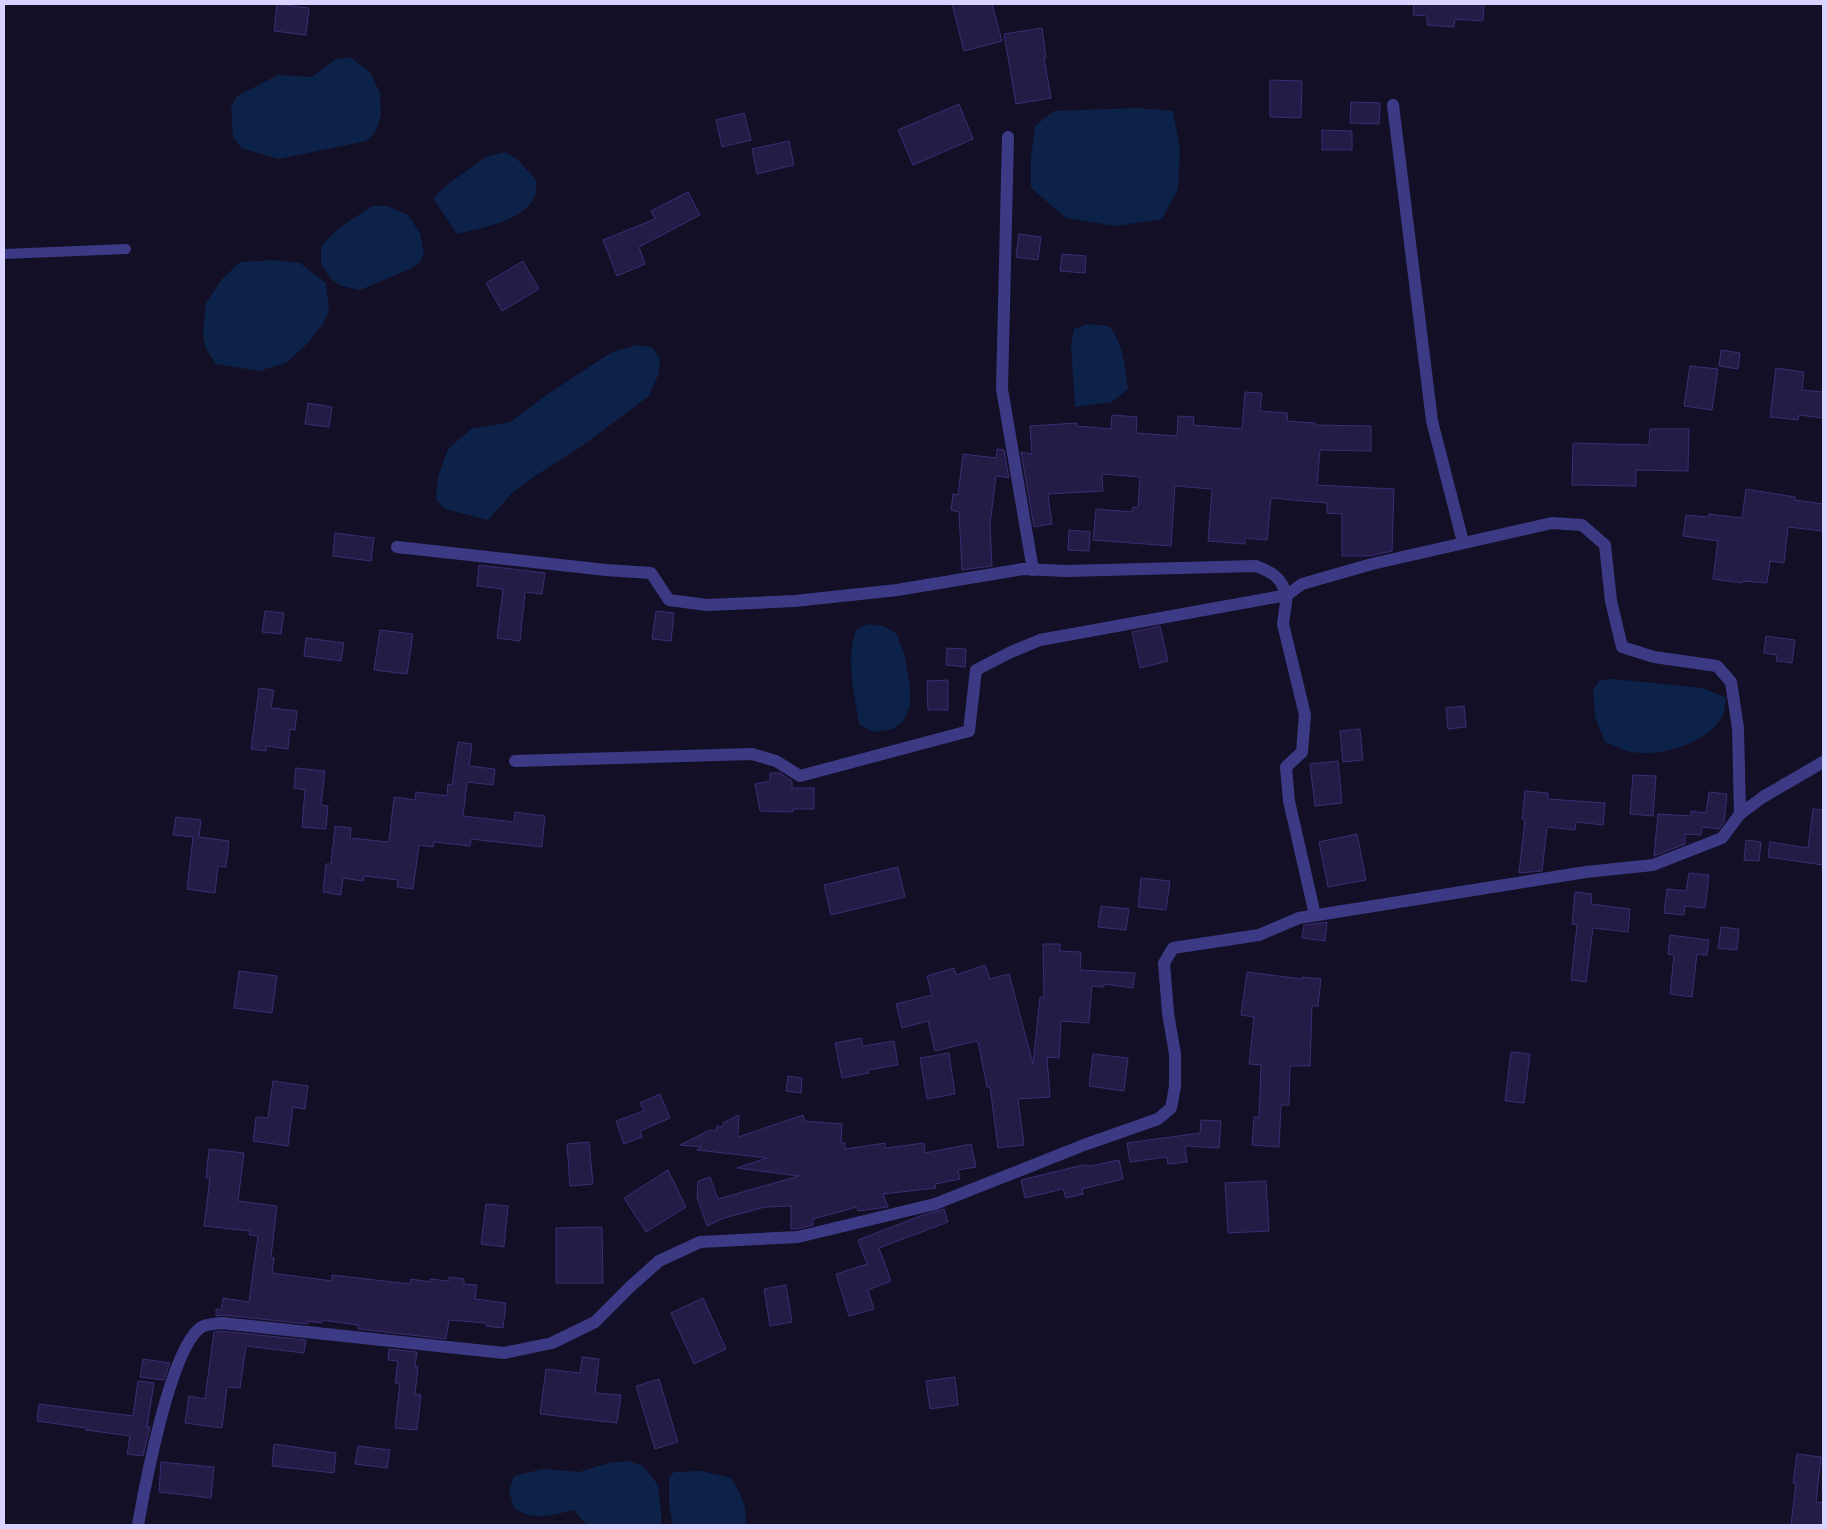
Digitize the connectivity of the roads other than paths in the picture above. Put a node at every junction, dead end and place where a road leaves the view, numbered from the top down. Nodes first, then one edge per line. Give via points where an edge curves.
1 (1393, 105) dead end
2 (1008, 137) dead end
3 (126, 249) dead end
4 (4, 254) edge
5 (1463, 542) junction
6 (397, 547) dead end
7 (1034, 570) junction
8 (1288, 595) junction
9 (515, 761) dead end
10 (1823, 762) edge
11 (1740, 814) junction
12 (1315, 915) junction
13 (138, 1525) edge

1 - 5 street via 1432,421
2 - 7 street via 1002,389
3 - 4 lane
5 - 8 street via 1302,584
5 - 11 street via 1552,523 1582,525 1605,545 1611,601 1622,647 1654,657 1717,666 1731,682 1738,728
6 - 7 street via 651,573 669,600 707,605 897,590 1023,569
7 - 8 street via 1256,566 1272,572
8 - 9 street via 1040,640 976,670 969,731 800,776 776,761 752,754
8 - 12 street via 1284,624 1305,715 1302,752 1286,767 1289,801
10 - 11 street
11 - 12 street via 1722,838 1654,865 1586,872
12 - 13 street via 1259,934 1173,948 1164,963 1175,1054 1175,1086 1171,1108 1158,1119 935,1204 798,1237 700,1242 659,1261 595,1322 552,1343 504,1352 222,1322 201,1327 190,1338 172,1380

